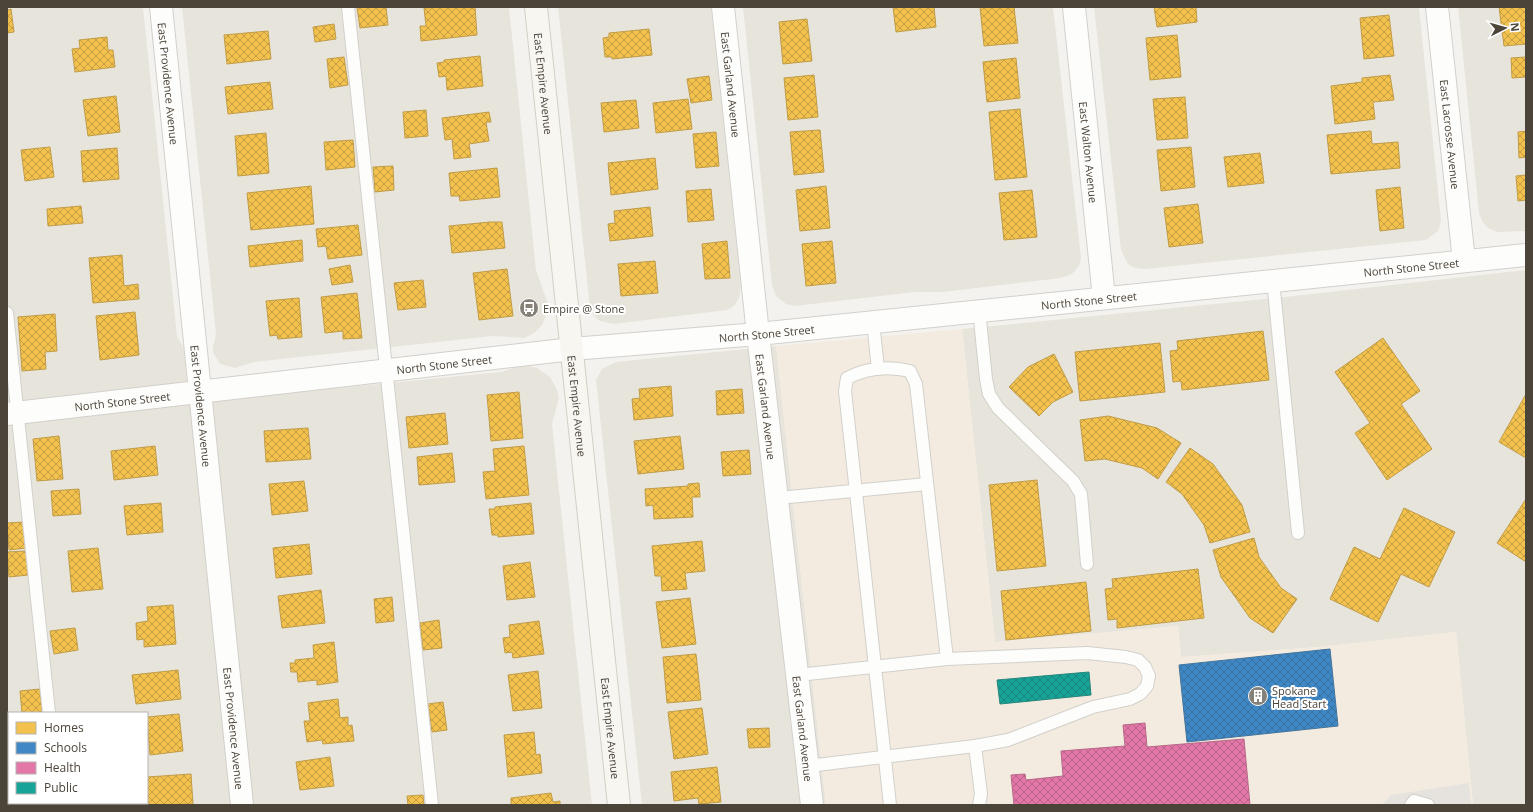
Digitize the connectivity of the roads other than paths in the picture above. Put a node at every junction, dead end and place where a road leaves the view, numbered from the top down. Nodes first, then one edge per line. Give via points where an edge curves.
1 (161, 7) edge
2 (348, 7) edge
3 (536, 7) edge
4 (723, 7) edge
5 (1074, 7) edge
6 (1437, 7) edge
7 (1526, 255) edge
8 (1464, 261) junction
9 (1273, 280) junction
10 (1104, 298) junction
11 (979, 310) junction
12 (7, 313) edge
13 (873, 322) junction
14 (758, 334) junction
15 (572, 349) junction
16 (385, 369) junction
17 (878, 369) junction
18 (199, 392) junction
19 (12, 413) edge
20 (927, 484) junction
21 (856, 492) junction
22 (778, 498) junction
23 (1298, 533) dead end
24 (1087, 564) dead end
25 (947, 660) junction
26 (874, 667) junction
27 (798, 675) junction
28 (49, 712) edge
29 (975, 746) junction
30 (884, 757) junction
31 (808, 766) junction
32 (242, 805) edge
33 (432, 805) edge
34 (619, 805) edge
35 (812, 805) edge
36 (890, 805) edge
37 (979, 805) edge
38 (1411, 805) edge
39 (1428, 805) edge

1 - 18 street, East Providence Avenue
2 - 16 lane
3 - 15 street, East Empire Avenue
4 - 14 street, East Garland Avenue
5 - 10 street, East Walton Avenue
6 - 8 street, East Lacrosse Avenue
7 - 8 street, North Stone Street
8 - 9 street, North Stone Street
9 - 10 street, North Stone Street
9 - 23 lane
10 - 11 street, North Stone Street
11 - 13 street, North Stone Street
11 - 24 lane via 989,394 998,408 1073,481 1081,494
12 - 19 lane
13 - 14 street, North Stone Street
13 - 17 lane
14 - 15 street, North Stone Street
14 - 22 street, East Garland Avenue
15 - 16 street, North Stone Street
15 - 34 street, East Empire Avenue
16 - 18 street, North Stone Street
16 - 33 lane
17 - 20 lane via 910,370 916,384
17 - 21 lane via 852,375 846,384
18 - 19 street, North Stone Street
18 - 32 street, East Providence Avenue
19 - 28 lane
20 - 21 lane
20 - 25 lane
21 - 22 lane
21 - 26 lane
22 - 27 street, East Garland Avenue
25 - 26 lane
25 - 29 lane via 1087,653 1138,660 1149,676 1147,686 1140,694 1130,699 1093,707 1008,740
26 - 27 lane
26 - 30 lane
27 - 31 street, East Garland Avenue
29 - 30 lane
29 - 37 lane via 981,794
30 - 31 lane
30 - 36 lane
31 - 35 street, East Garland Avenue
38 - 39 lane via 1414,801

